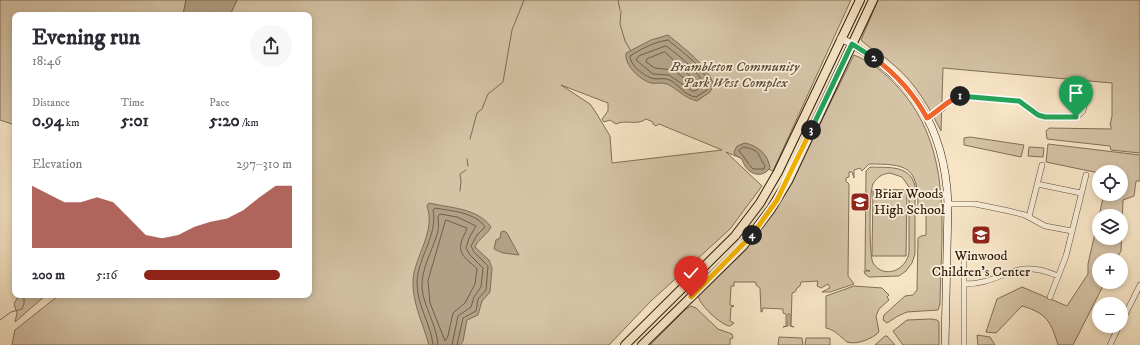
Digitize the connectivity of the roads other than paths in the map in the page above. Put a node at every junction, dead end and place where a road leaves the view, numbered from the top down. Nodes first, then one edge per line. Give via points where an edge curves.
1 (860, 0) edge
2 (873, 0) edge
3 (841, 38) junction
4 (852, 44) junction
5 (1089, 87) dead end
6 (927, 118) junction
7 (1042, 165) dead end
8 (1086, 175) dead end
9 (1038, 184) junction
10 (1081, 193) junction
11 (948, 204) junction
12 (1029, 217) junction
13 (1072, 232) junction
14 (964, 256) dead end
15 (1058, 276) junction
16 (964, 284) junction
17 (1139, 289) edge
18 (1050, 297) dead end
19 (1128, 310) edge
20 (1116, 333) edge
21 (625, 345) edge
22 (642, 345) edge
23 (945, 345) edge
24 (964, 345) edge
25 (1110, 345) edge

1 - 3 main road
2 - 4 main road
3 - 4 main road
3 - 21 main road via 778,172 751,216 706,267
4 - 6 main road via 893,74 914,97
4 - 22 main road via 788,181 759,226 729,260
5 - 6 street via 1083,111 1071,118 1041,116 1019,101 960,96 953,98 942,109
6 - 11 main road via 943,159
7 - 9 street
8 - 10 street
9 - 10 street
9 - 12 street
10 - 13 street
11 - 12 street via 975,204
11 - 23 main road
12 - 13 street via 1045,226
13 - 15 street
14 - 16 street
15 - 16 street via 1037,268 1024,268 984,283
15 - 18 street
16 - 24 street
17 - 19 street
20 - 25 street

